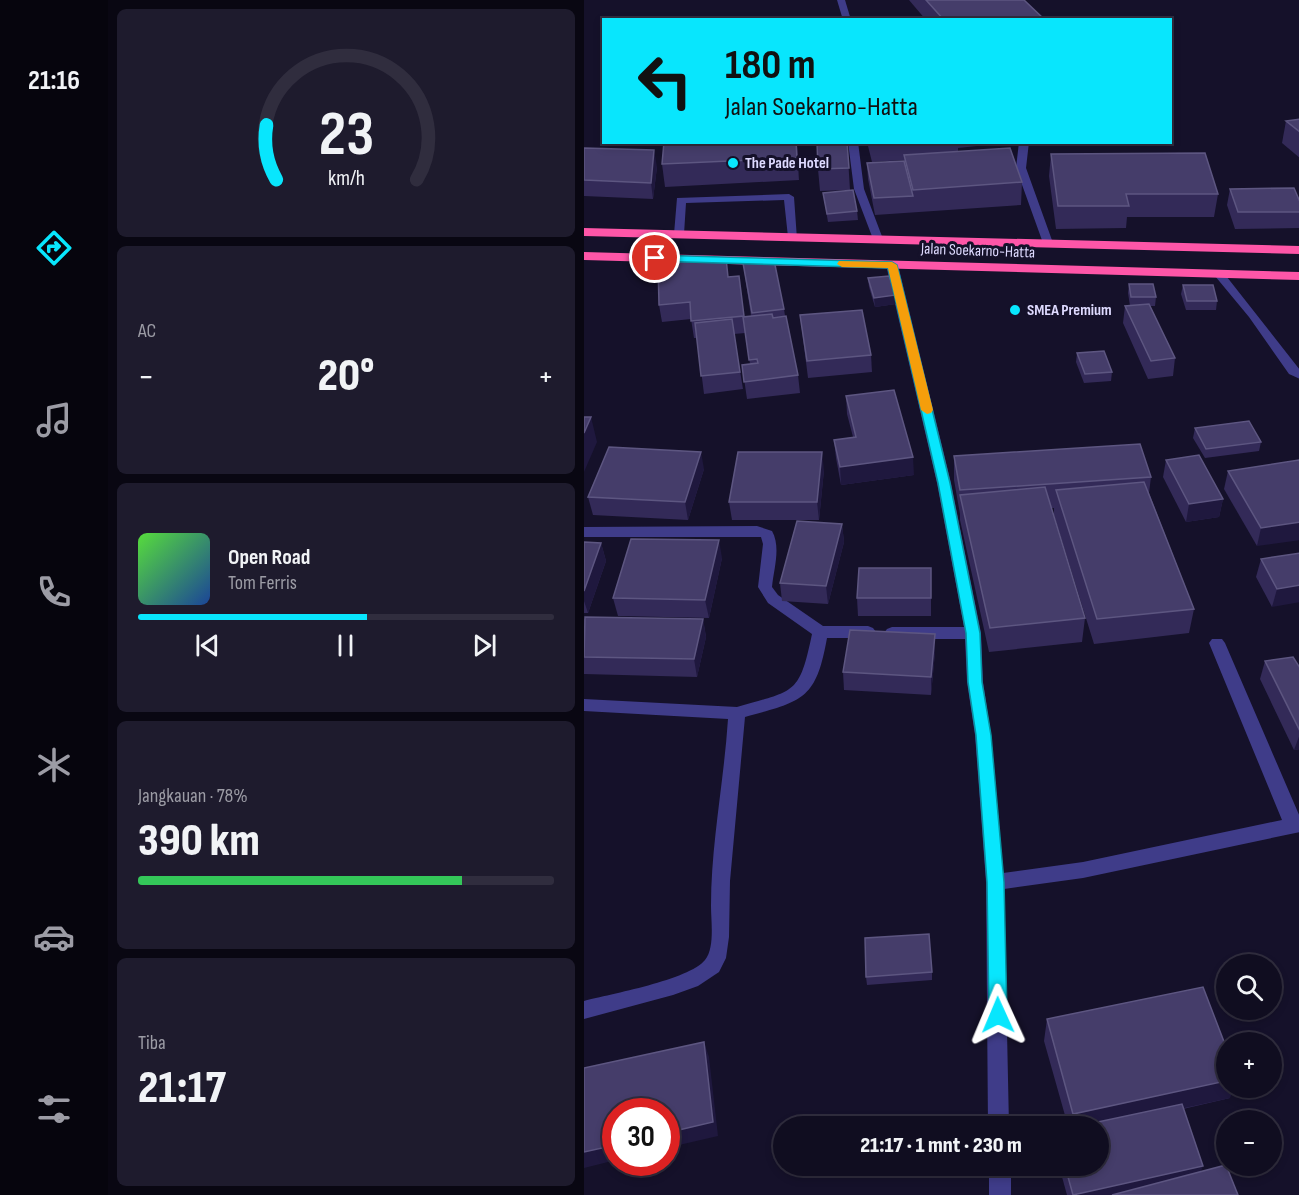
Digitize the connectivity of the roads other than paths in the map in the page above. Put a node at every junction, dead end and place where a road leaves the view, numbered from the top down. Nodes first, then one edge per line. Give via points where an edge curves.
1 (841, 0) edge
2 (846, 18) edge
3 (853, 144) edge
4 (1024, 144) edge
5 (584, 232) edge
6 (679, 234) junction
7 (793, 237) junction
8 (878, 239) junction
9 (1048, 243) junction
10 (1300, 250) edge
11 (584, 256) edge
12 (892, 265) junction
13 (1219, 274) junction
14 (1300, 276) edge
15 (1300, 375) edge
16 (584, 532) edge
17 (820, 632) junction
18 (973, 633) junction
19 (1217, 643) dead end
20 (584, 705) edge
21 (736, 717) junction
22 (1296, 825) edge
23 (995, 882) junction
24 (584, 1010) edge
25 (999, 1116) edge
26 (1000, 1176) edge
27 (1001, 1195) edge

1 - 2 street
3 - 8 street via 859,189
4 - 9 street via 1021,168
5 - 6 highway, Jalan Soekarno-Hatta
6 - 7 highway, Jalan Soekarno-Hatta
6 - 7 street via 681,200 789,197
7 - 8 highway, Jalan Soekarno-Hatta
8 - 9 highway, Jalan Soekarno-Hatta
9 - 10 highway, Jalan Soekarno-Hatta
11 - 12 highway, Jalan Soekarno-Hatta
12 - 13 highway, Jalan Soekarno-Hatta
12 - 18 street via 944,483
13 - 14 highway, Jalan Soekarno-Hatta
13 - 15 street
16 - 17 street via 767,534 770,544 765,586 773,599
17 - 18 street
17 - 21 street via 811,672 801,691
18 - 23 street
19 - 22 street
20 - 21 street
21 - 24 street via 719,947 712,967 693,980
22 - 23 street via 1083,870
23 - 25 street
26 - 27 street

